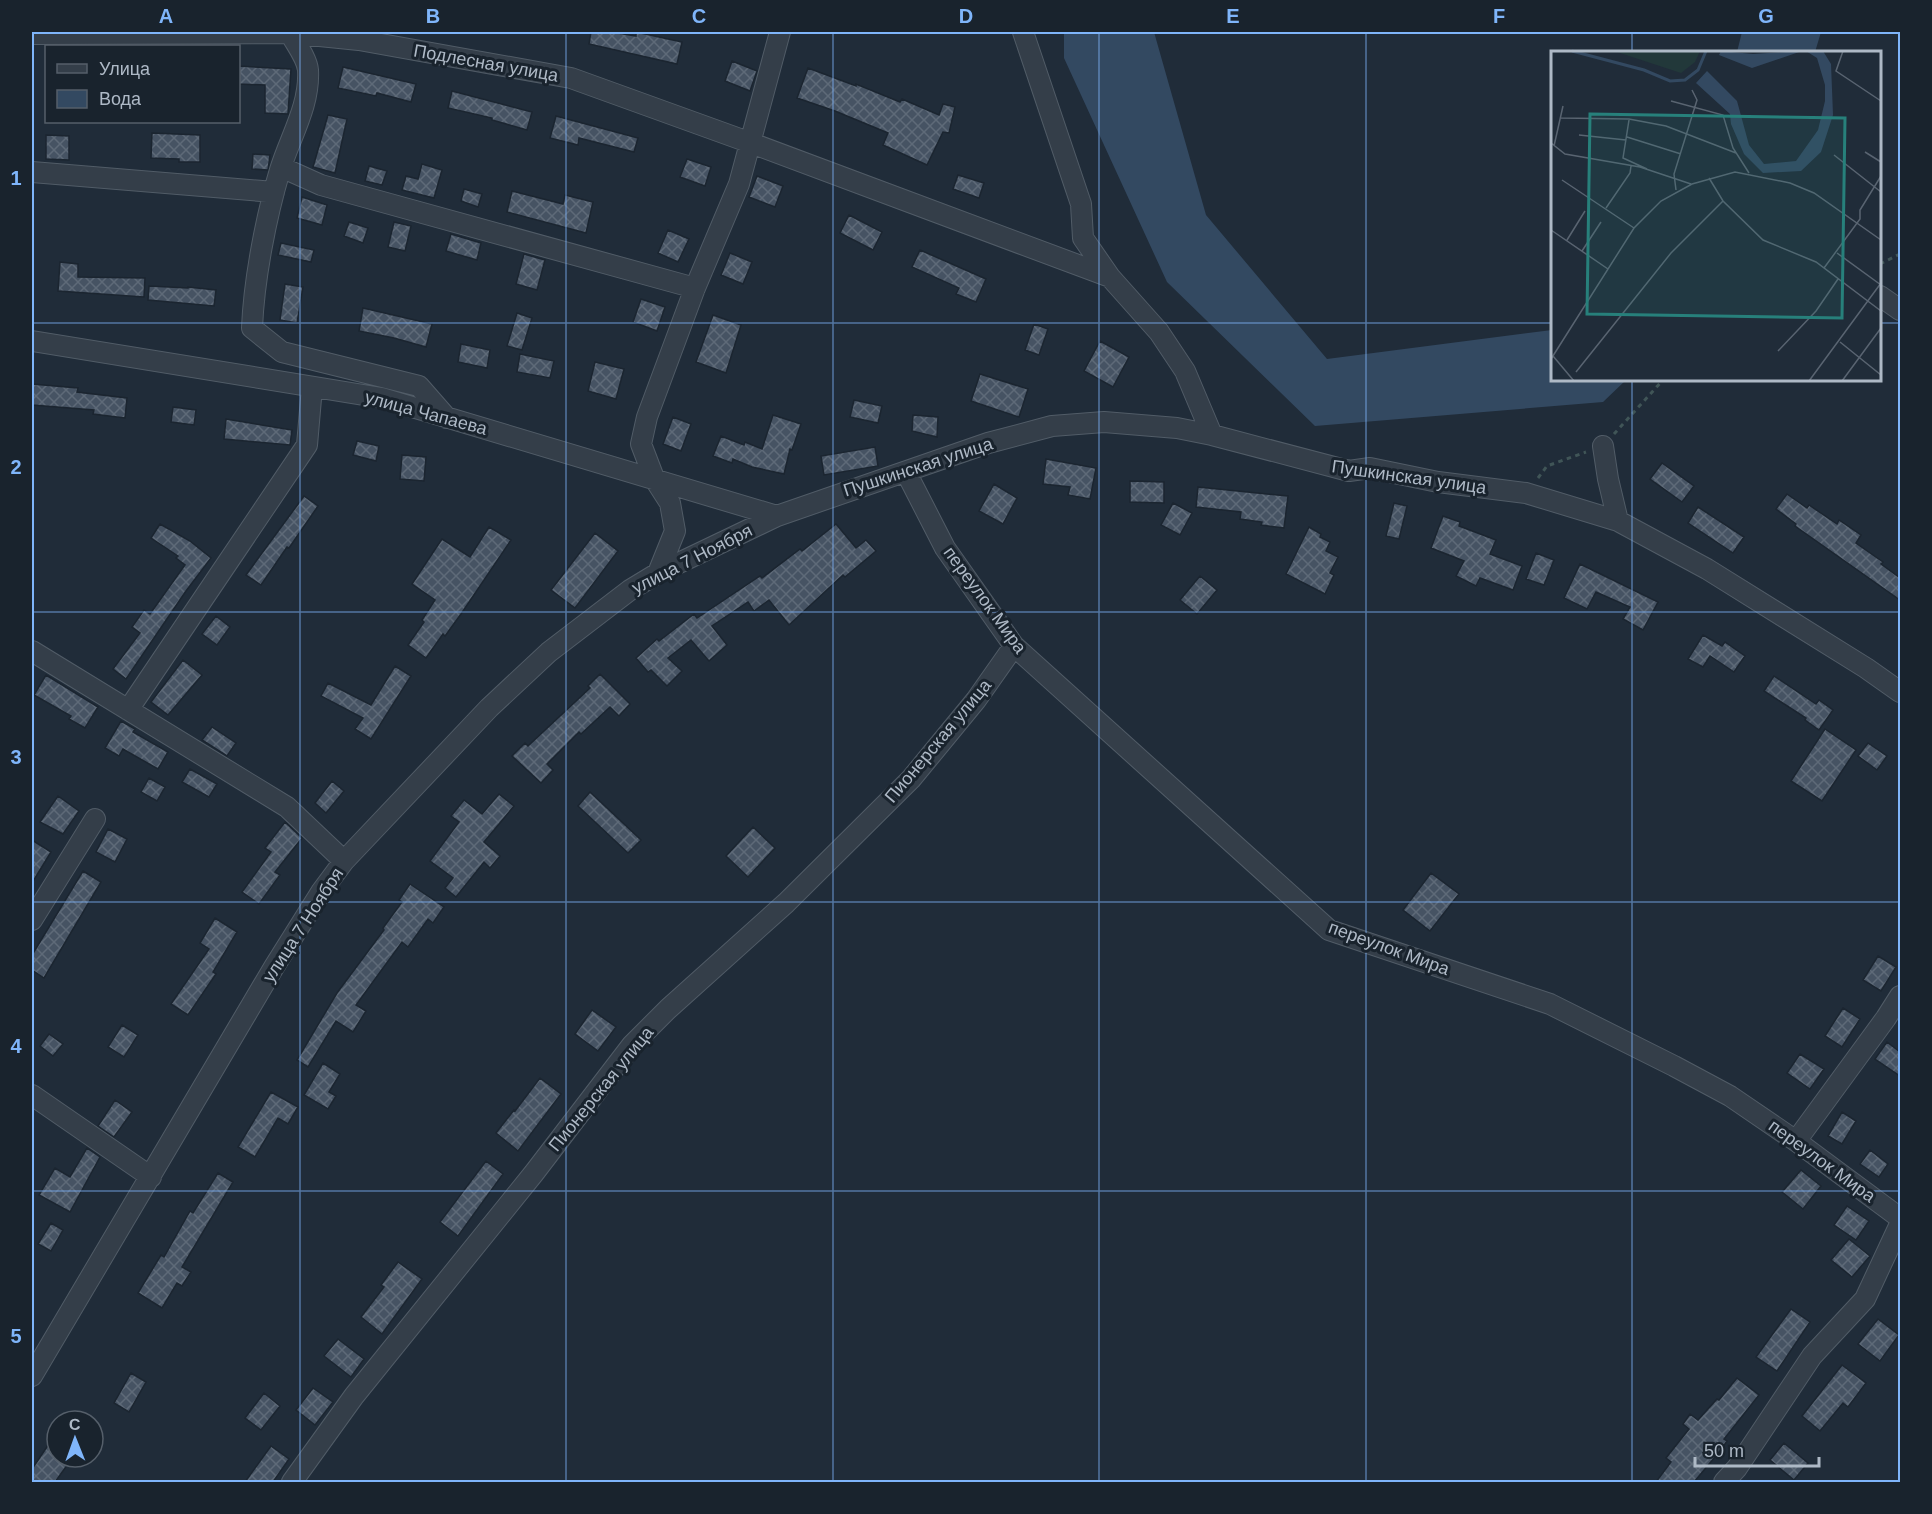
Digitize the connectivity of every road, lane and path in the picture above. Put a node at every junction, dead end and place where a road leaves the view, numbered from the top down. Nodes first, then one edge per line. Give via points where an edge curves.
1 (780, 32) edge
2 (1023, 32) edge
3 (290, 33) edge
4 (32, 34) edge
5 (751, 143) junction
6 (281, 167) junction
7 (32, 172) edge
8 (274, 192) junction
9 (1900, 254) edge
10 (1881, 264) edge
11 (1110, 277) junction
12 (695, 288) junction
13 (1881, 297) edge
14 (1900, 310) edge
15 (32, 341) edge
16 (312, 387) junction
17 (447, 418) junction
18 (1212, 435) junction
19 (1603, 446) dead end
20 (906, 472) junction
21 (654, 478) junction
22 (777, 516) junction
23 (1618, 522) junction
24 (658, 573) junction
25 (1014, 646) junction
26 (32, 651) edge
27 (1900, 692) edge
28 (128, 710) junction
29 (95, 819) dead end
30 (344, 861) junction
31 (32, 920) edge
32 (1900, 996) edge
33 (1893, 1024) edge
34 (32, 1095) edge
35 (1796, 1141) junction
36 (151, 1177) junction
37 (1900, 1218) edge
38 (1900, 1224) edge
39 (32, 1376) edge
40 (292, 1482) edge
41 (1724, 1482) edge

1 - 5 street
2 - 11 street via 1081,204 1083,238
3 - 4 street, Подлесная улица
3 - 5 street, Подлесная улица via 359,40 571,78
3 - 6 street via 308,68 305,106
5 - 11 street, Подлесная улица
5 - 12 street via 739,184
6 - 8 street
6 - 12 street via 321,185
7 - 8 street
8 - 17 street via 253,301 252,328 282,352 419,386
9 - 10 path
11 - 18 street via 1165,341 1185,371
12 - 21 street via 647,417 641,444
13 - 14 street
15 - 16 street, улица Чапаева
16 - 17 street, улица Чапаева via 382,398
16 - 28 street via 307,445
17 - 21 street, улица Чапаева
18 - 20 street, Пушкинская улица via 1104,422 1052,426 988,443
18 - 23 street, Пушкинская улица via 1349,471 1370,468 1438,482 1526,493
19 - 23 street
20 - 22 street, Пушкинская улица
20 - 25 street, переулок Мира via 945,548
21 - 22 street, улица Чапаева
21 - 24 street via 670,503 675,531
22 - 24 street, улица 7 Ноября
23 - 27 street, Пушкинская улица via 1707,569
24 - 30 street, улица 7 Ноября via 549,652 489,708
25 - 35 street, переулок Мира via 1329,930 1550,1004 1720,1091
25 - 40 street, Пионерская улица via 976,700 911,778 786,903 632,1044 534,1173 354,1396
26 - 28 street
28 - 30 street via 286,807
29 - 31 street
30 - 36 street, улица 7 Ноября via 274,968
32 - 33 street
33 - 35 street
34 - 36 street
35 - 37 street, переулок Мира
36 - 39 street, улица 7 Ноября
38 - 41 street via 1865,1299 1812,1356

